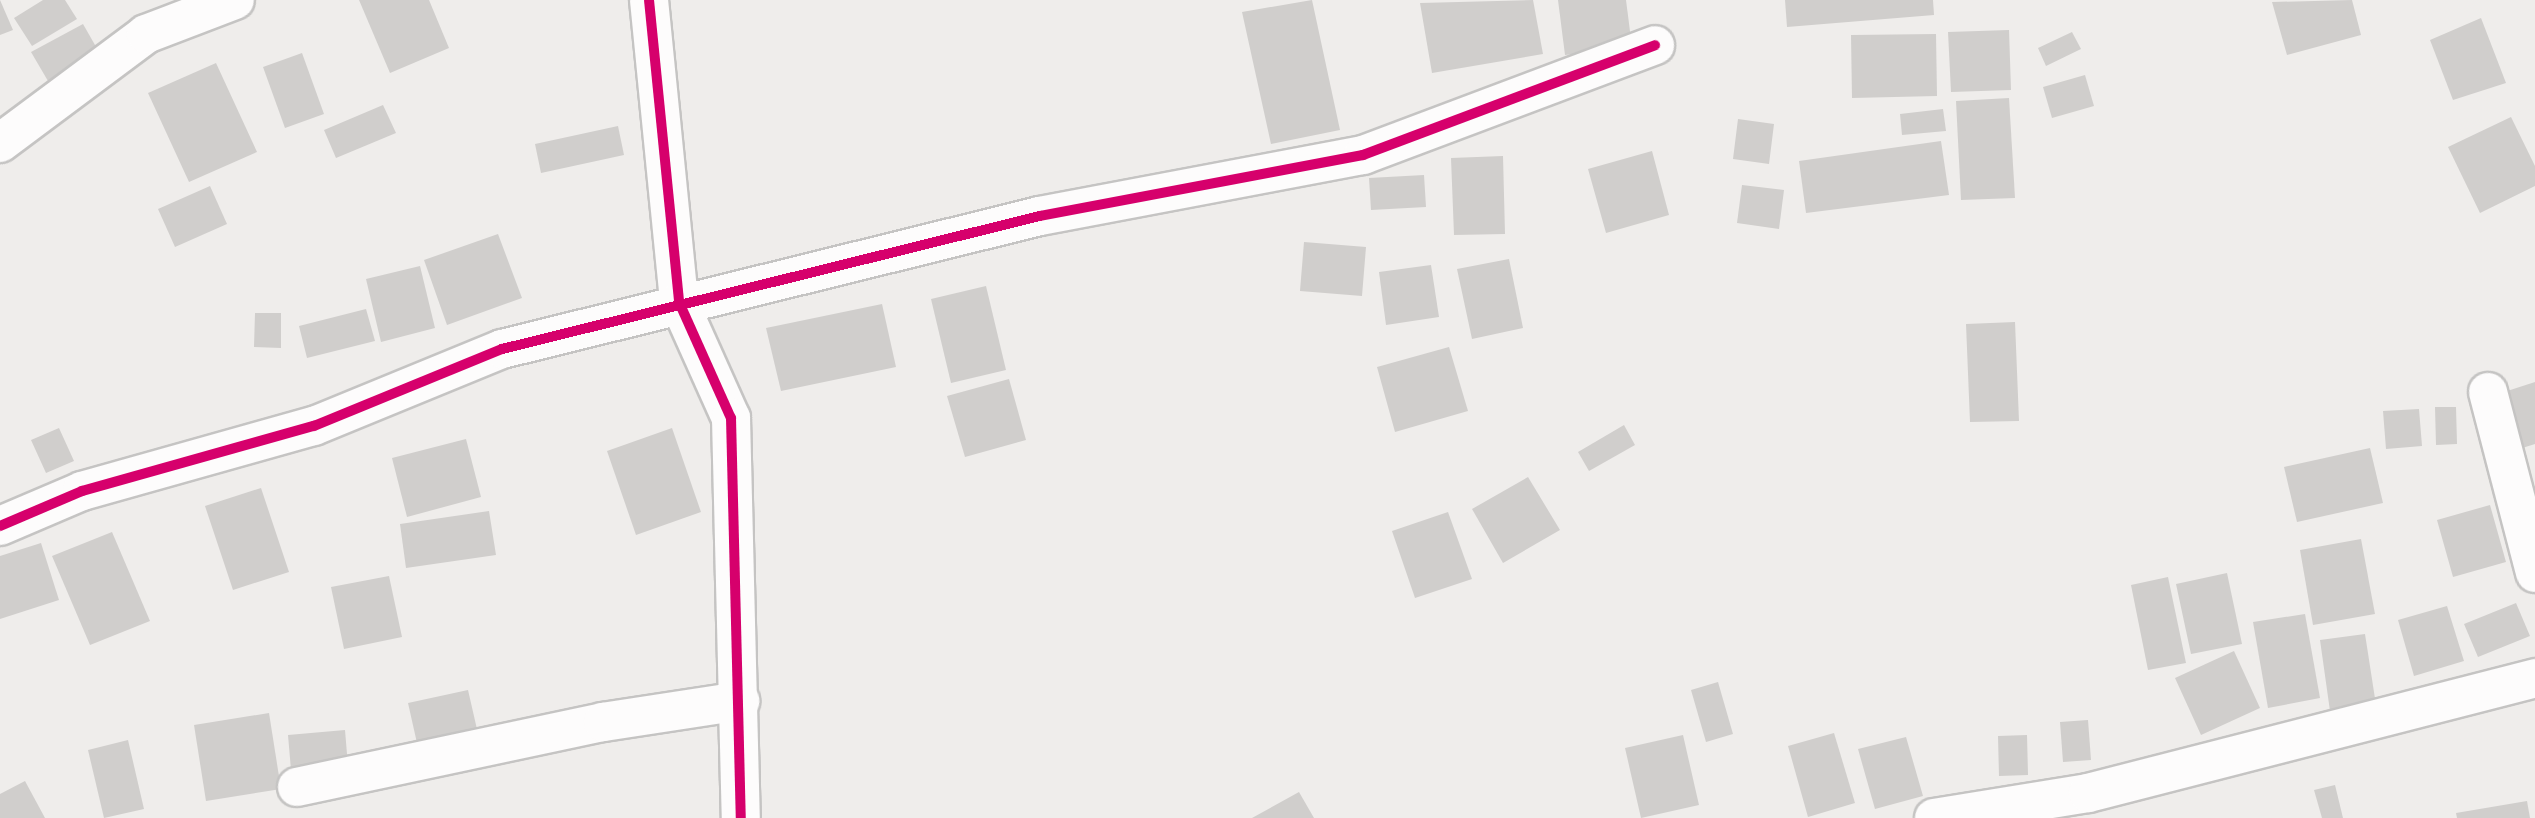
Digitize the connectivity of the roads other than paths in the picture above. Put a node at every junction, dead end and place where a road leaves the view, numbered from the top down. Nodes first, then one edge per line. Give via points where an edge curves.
1 (235, 0) edge
2 (649, 0) edge
3 (1655, 45) dead end
4 (0, 143) edge
5 (679, 302) junction
6 (2488, 392) dead end
7 (0, 526) edge
8 (2535, 573) edge
9 (2535, 678) edge
10 (740, 701) junction
11 (297, 787) dead end
12 (2094, 806) edge
13 (741, 818) edge
14 (1934, 818) edge

1 - 4 street via 146,34
2 - 5 street
3 - 5 street via 1363,155 1040,216
5 - 7 street via 502,349 314,426 82,491
5 - 10 street via 731,418
6 - 8 street
9 - 12 street
10 - 11 street via 603,722
10 - 13 street
12 - 14 street

